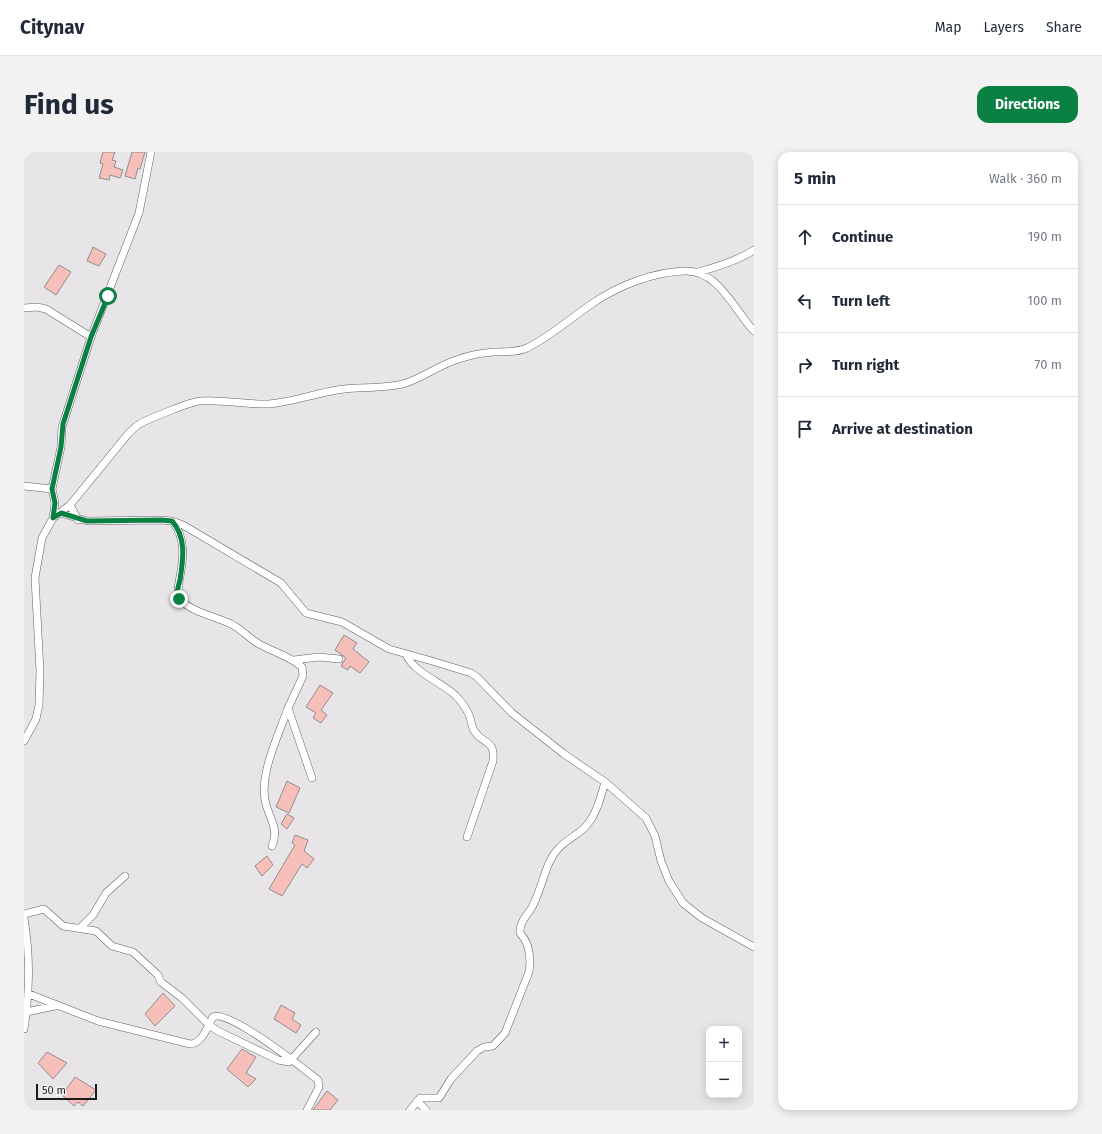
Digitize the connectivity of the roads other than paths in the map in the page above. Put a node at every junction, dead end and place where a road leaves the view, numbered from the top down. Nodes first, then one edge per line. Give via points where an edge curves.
1 (151, 152) edge
2 (754, 250) edge
3 (698, 272) junction
4 (24, 308) edge
5 (754, 331) edge
6 (91, 337) junction
7 (24, 486) edge
8 (52, 489) junction
9 (70, 505) junction
10 (61, 513) junction
11 (53, 518) junction
12 (78, 520) junction
13 (172, 521) junction
14 (406, 654) junction
15 (339, 659) dead end
16 (294, 660) junction
17 (288, 708) junction
18 (24, 741) edge
19 (312, 778) dead end
20 (605, 782) junction
21 (467, 836) dead end
22 (272, 846) dead end
23 (125, 876) dead end
24 (24, 914) edge
25 (24, 918) edge
26 (80, 928) junction
27 (26, 941) edge
28 (754, 947) edge
29 (29, 994) junction
30 (56, 1006) junction
31 (26, 1012) junction
32 (209, 1025) junction
33 (24, 1029) edge
34 (316, 1032) dead end
35 (292, 1059) junction
36 (417, 1100) junction
37 (306, 1110) edge
38 (410, 1110) edge
39 (426, 1110) edge

1 - 6 street via 139,213
2 - 3 street
3 - 5 street via 718,286
3 - 9 street via 673,272 624,286 595,302 551,335 526,349 460,358 406,383 337,390 269,404 197,401 138,425
4 - 6 street via 46,309
6 - 8 street via 63,424
7 - 8 street
8 - 11 street via 55,503
9 - 10 street
9 - 12 street
10 - 11 street
10 - 12 street
11 - 18 street via 42,538 35,578 40,671 39,705 36,719
12 - 13 street
13 - 14 street via 281,583 306,613 342,622 389,649
13 - 16 street via 180,533 184,559 177,592 179,599 189,606 238,627 259,644
14 - 20 street via 471,673 512,713
14 - 21 street via 411,664 454,694 470,716 475,732 487,741 492,749 493,762
15 - 16 street via 319,657
16 - 17 street via 302,667 303,672
17 - 19 street
17 - 22 street via 270,756 265,780 265,799 275,827
20 - 28 street via 646,818 652,828 669,881 683,904 702,918
20 - 36 street via 597,808 588,825 554,853 540,892 520,925 520,933 529,951 530,963 504,1035 493,1046 477,1051 451,1079 439,1098 421,1097
23 - 26 street via 106,893 93,915
24 - 26 street via 44,909 63,926
25 - 27 street
26 - 32 street via 96,931 112,946 133,952 158,975 161,982 182,998
27 - 29 street
29 - 30 street
29 - 31 street
30 - 31 street
30 - 32 street via 98,1021 190,1044 200,1039
31 - 33 street
32 - 35 street via 278,1060 289,1062
32 - 35 street via 215,1016 221,1016 258,1036
34 - 35 street
35 - 37 street via 319,1082 319,1087
36 - 38 street
36 - 39 street

